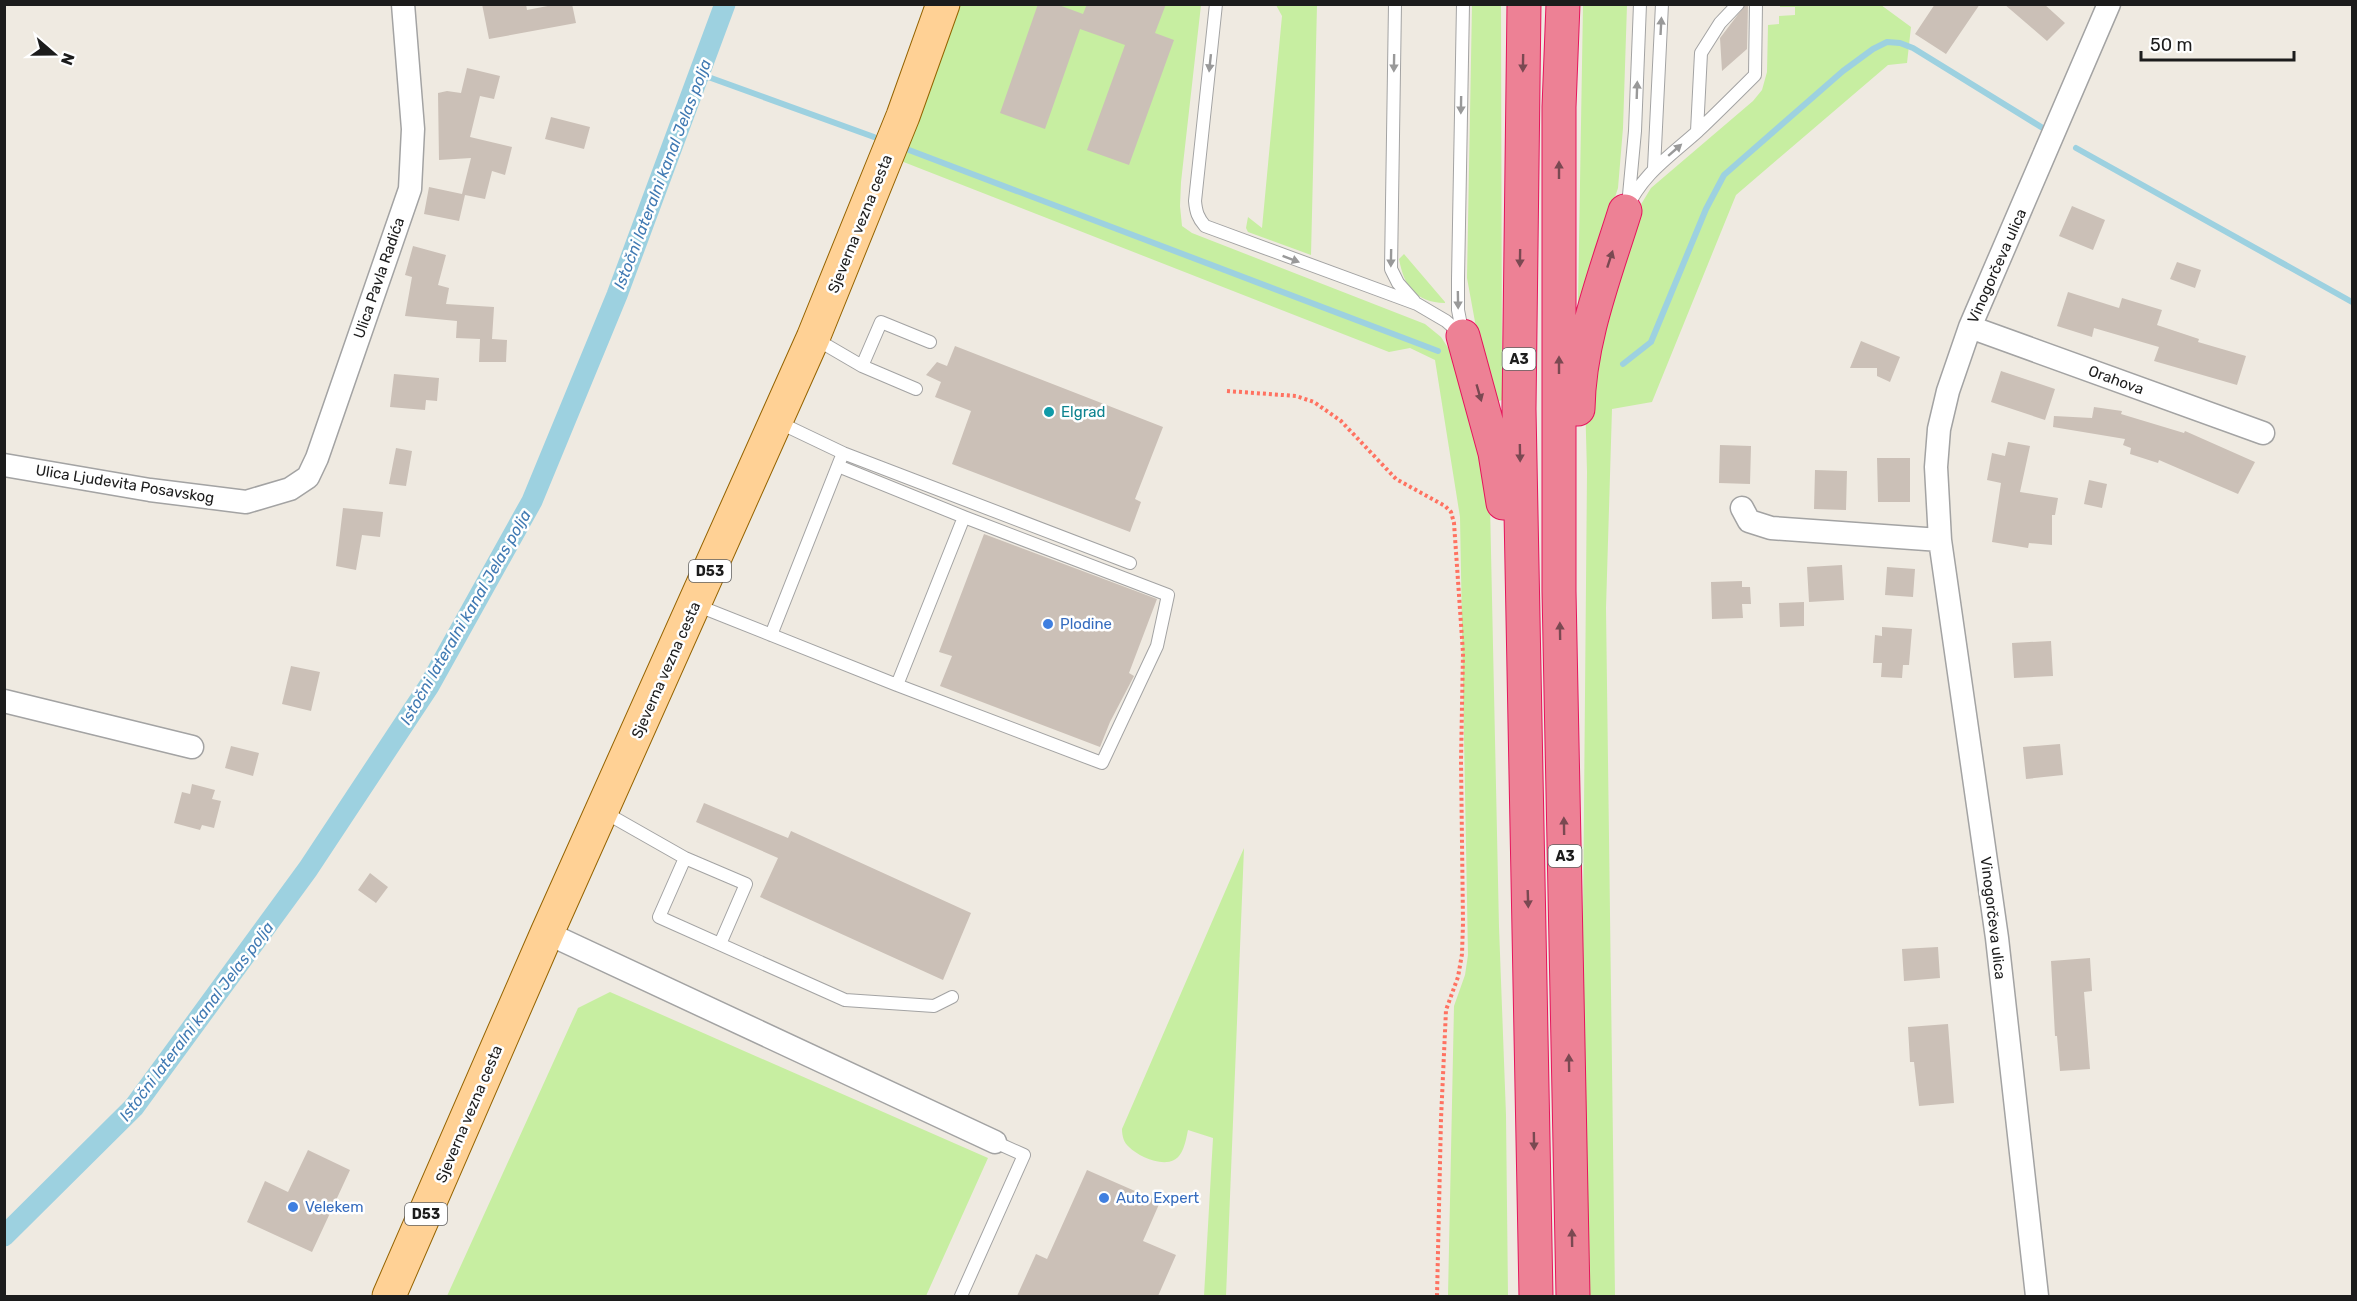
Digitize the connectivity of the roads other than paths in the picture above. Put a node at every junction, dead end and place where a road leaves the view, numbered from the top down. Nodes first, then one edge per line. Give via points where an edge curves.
1 (403, 4) edge
2 (943, 4) edge
3 (1216, 4) edge
4 (1395, 4) edge
5 (1463, 4) edge
6 (1524, 4) edge
7 (1563, 4) edge
8 (1640, 4) edge
9 (1662, 4) edge
10 (1738, 4) edge
11 (1756, 4) edge
12 (2109, 4) edge
13 (1697, 131) junction
14 (1654, 168) junction
15 (1625, 211) junction
16 (1417, 304) junction
17 (1970, 327) junction
18 (1463, 336) junction
19 (813, 338) junction
20 (930, 342) dead end
21 (862, 366) junction
22 (916, 389) dead end
23 (777, 421) junction
24 (2263, 433) dead end
25 (843, 453) junction
26 (4, 465) edge
27 (838, 466) junction
28 (246, 502) joint
29 (1742, 508) dead end
30 (964, 517) junction
31 (1940, 540) junction
32 (1130, 562) dead end
33 (1559, 591) junction
34 (696, 604) junction
35 (771, 635) junction
36 (897, 685) junction
37 (4, 701) edge
38 (1523, 714) junction
39 (192, 747) dead end
40 (603, 812) junction
41 (685, 858) junction
42 (547, 933) junction
43 (720, 944) junction
44 (952, 997) dead end
45 (995, 1142) joint
46 (389, 1296) edge
47 (961, 1296) edge
48 (1536, 1296) edge
49 (1573, 1296) edge
50 (2037, 1296) edge

1 - 28 street, Ulica Pavla Radića via 413,129 410,189 308,477 290,489
2 - 19 main road, Sjeverna vezna cesta / D53 via 903,116
3 -> 16 lane via 1195,201 1199,220 1205,226
4 -> 16 lane via 1391,269
5 -> 18 lane via 1458,279
6 -> 38 highway, A3 via 1519,409
33 -> 7 highway, A3 via 1559,107
15 -> 8 lane via 1633,160
14 -> 9 lane
10 - 13 lane via 1719,23 1701,53
11 - 13 lane via 1755,75
12 - 17 street, Vinogorčeva ulica
14 -> 13 lane
14 - 15 lane via 1640,183
33 -> 15 highway via 1568,570 1576,519 1582,369 1595,307
16 - 18 lane
17 - 24 street, Orahova
17 - 31 street, Vinogorčeva ulica via 1939,429 1936,467
18 -> 38 highway via 1501,484 1506,657
19 - 21 lane
19 - 23 main road, Sjeverna vezna cesta / D53
20 - 21 lane via 881,322
21 - 22 lane
23 - 25 lane
23 - 34 main road, Sjeverna vezna cesta / D53
25 - 27 lane
25 - 32 lane
26 - 28 street, Ulica Ljudevita Posavskog
27 - 30 lane
27 - 35 lane
29 - 31 street via 1749,521 1771,528
30 - 36 lane
30 - 36 lane via 1168,595 1157,646 1102,763
31 - 50 street, Vinogorčeva ulica via 1997,938
49 -> 33 highway, A3
34 - 35 lane
34 - 40 main road, Sjeverna vezna cesta / D53
35 - 36 lane
37 - 39 street
38 -> 48 highway, A3
40 - 41 lane
40 - 42 main road, Sjeverna vezna cesta / D53
41 - 43 lane via 659,917
41 - 43 lane via 746,884
42 - 45 street
42 - 46 main road, Sjeverna vezna cesta / D53
43 - 44 lane via 846,1000 934,1006
45 - 47 lane via 1024,1155

